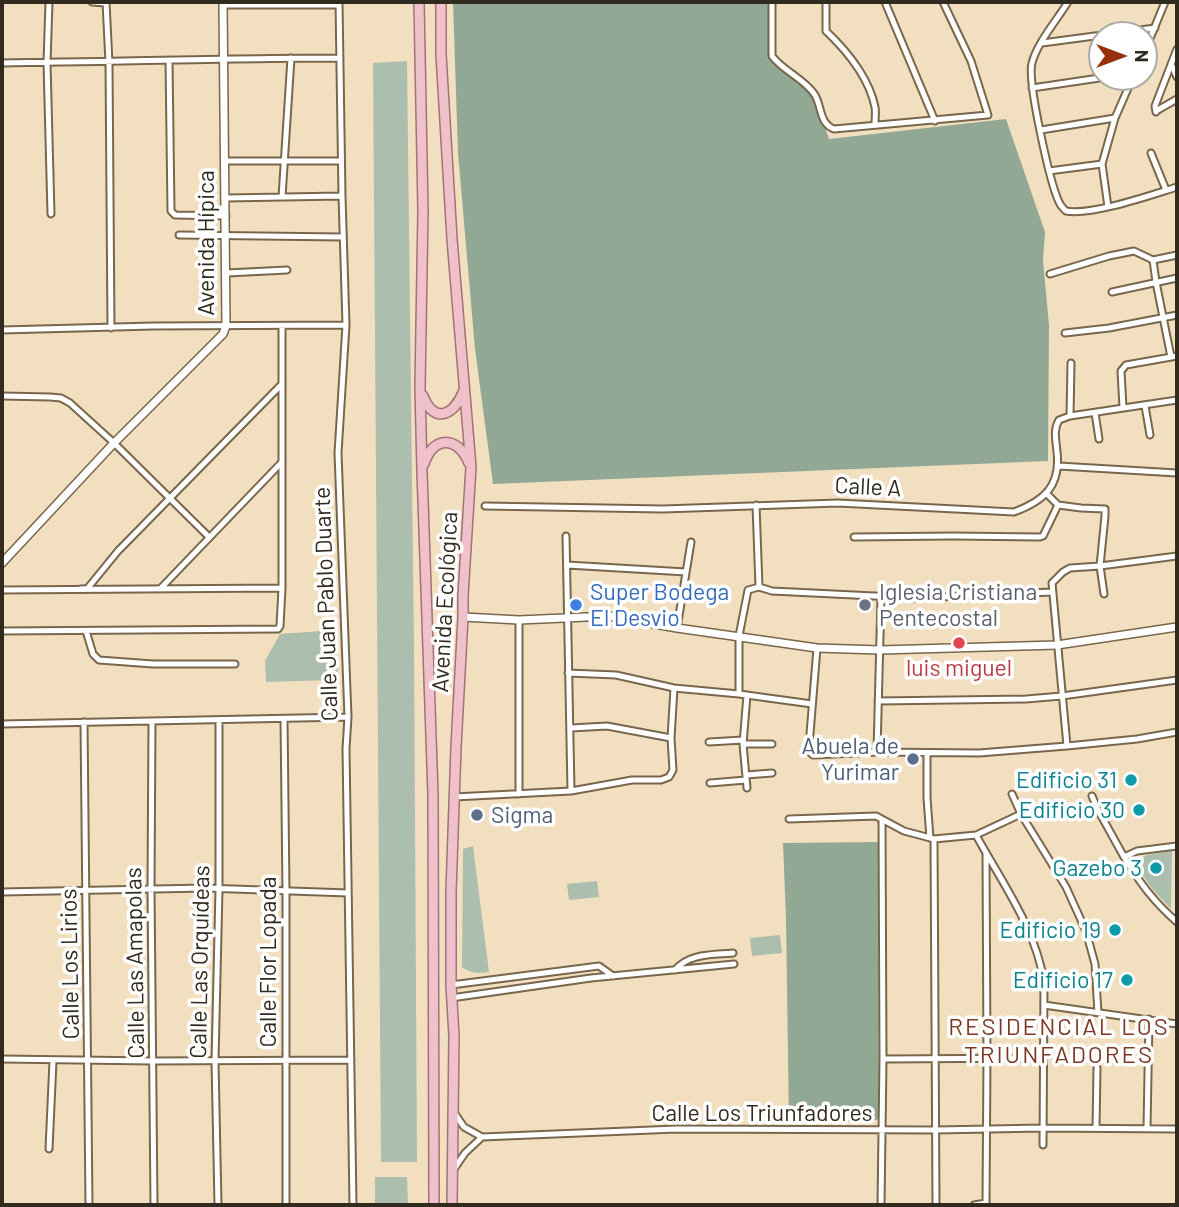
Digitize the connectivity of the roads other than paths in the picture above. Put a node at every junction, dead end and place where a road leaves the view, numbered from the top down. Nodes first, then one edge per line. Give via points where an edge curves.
1 (49, 2) edge
2 (92, 2) edge
3 (419, 2) edge
4 (441, 2) edge
5 (772, 2) edge
6 (826, 2) edge
7 (885, 2) edge
8 (943, 2) edge
9 (1068, 2) edge
10 (1165, 2) edge
11 (106, 3) edge
12 (223, 3) edge
13 (339, 3) edge
14 (1158, 21) edge
15 (1088, 37) edge
16 (1042, 43) junction
17 (1177, 49) edge
18 (224, 58) junction
19 (291, 58) junction
20 (340, 58) junction
21 (169, 60) junction
22 (1174, 60) edge
23 (2, 63) edge
24 (47, 63) junction
25 (109, 63) junction
26 (1177, 78) edge
27 (1088, 80) edge
28 (1032, 88) junction
29 (1127, 91) edge
30 (1177, 99) edge
31 (1115, 118) junction
32 (936, 121) junction
33 (875, 124) junction
34 (1041, 130) junction
35 (1152, 153) dead end
36 (225, 161) junction
37 (341, 161) junction
38 (284, 163) junction
39 (1102, 164) junction
40 (1049, 171) junction
41 (1177, 187) edge
42 (1166, 190) junction
43 (342, 196) junction
44 (282, 197) junction
45 (226, 198) junction
46 (1108, 207) junction
47 (51, 215) dead end
48 (226, 216) junction
49 (179, 235) dead end
50 (226, 235) junction
51 (343, 237) junction
52 (1177, 256) edge
53 (1153, 260) junction
54 (287, 270) dead end
55 (226, 273) junction
56 (1050, 274) dead end
57 (1177, 278) edge
58 (1156, 282) junction
59 (1112, 292) dead end
60 (1177, 315) edge
61 (1163, 317) junction
62 (346, 325) junction
63 (226, 326) junction
64 (282, 326) junction
65 (111, 328) junction
66 (2, 330) edge
67 (1065, 333) dead end
68 (1174, 356) edge
69 (1071, 363) dead end
70 (282, 384) junction
71 (420, 387) junction
72 (466, 387) junction
73 (2, 396) edge
74 (1177, 400) edge
75 (1145, 406) junction
76 (1122, 408) junction
77 (1095, 413) junction
78 (1070, 416) junction
79 (1150, 435) dead end
80 (1099, 439) dead end
81 (114, 443) junction
82 (282, 462) junction
83 (1059, 466) junction
84 (471, 467) junction
85 (422, 471) junction
86 (1177, 473) edge
87 (1047, 494) junction
88 (169, 498) junction
89 (757, 505) junction
90 (1058, 505) junction
91 (485, 506) dead end
92 (566, 536) dead end
93 (209, 537) junction
94 (854, 537) dead end
95 (691, 542) dead end
96 (1177, 555) edge
97 (2, 563) edge
98 (567, 565) junction
99 (1100, 566) junction
100 (686, 572) junction
101 (760, 587) junction
102 (81, 589) junction
103 (160, 589) junction
104 (282, 589) junction
105 (2, 590) edge
106 (1052, 592) junction
107 (1104, 594) dead end
108 (881, 597) junction
109 (463, 617) junction
110 (568, 618) junction
111 (519, 620) junction
112 (1177, 627) edge
113 (677, 628) junction
114 (2, 631) edge
115 (86, 631) junction
116 (739, 636) junction
117 (1057, 645) junction
118 (817, 648) junction
119 (880, 650) junction
120 (234, 664) dead end
121 (568, 673) junction
122 (1177, 680) edge
123 (674, 688) junction
124 (739, 694) junction
125 (747, 695) junction
126 (1062, 696) junction
127 (878, 701) junction
128 (812, 704) junction
129 (348, 717) junction
130 (284, 719) junction
131 (219, 720) junction
132 (152, 721) junction
133 (84, 722) junction
134 (2, 724) edge
135 (571, 728) junction
136 (1177, 732) edge
137 (671, 738) junction
138 (709, 742) dead end
139 (743, 742) junction
140 (772, 744) dead end
141 (1068, 746) junction
142 (877, 752) junction
143 (927, 753) junction
144 (772, 773) dead end
145 (746, 777) junction
146 (710, 783) dead end
147 (747, 788) dead end
148 (571, 791) junction
149 (519, 794) junction
150 (1012, 794) dead end
151 (1092, 796) dead end
152 (454, 797) junction
153 (1021, 814) junction
154 (789, 819) dead end
155 (882, 820) junction
156 (976, 835) junction
157 (932, 838) junction
158 (1177, 846) edge
159 (986, 854) junction
160 (1124, 857) junction
161 (219, 889) junction
162 (151, 890) junction
163 (86, 891) junction
164 (286, 891) junction
165 (2, 892) edge
166 (348, 893) junction
167 (1177, 922) edge
168 (733, 953) dead end
169 (734, 964) dead end
170 (675, 970) junction
171 (613, 975) junction
172 (451, 985) junction
173 (451, 998) junction
174 (1044, 1005) junction
175 (1098, 1013) junction
176 (1149, 1019) junction
177 (1177, 1024) edge
178 (936, 1058) junction
179 (987, 1058) junction
180 (1042, 1058) junction
181 (2, 1059) edge
182 (883, 1059) junction
183 (53, 1060) junction
184 (351, 1060) junction
185 (88, 1061) junction
186 (153, 1061) junction
187 (215, 1061) junction
188 (285, 1061) junction
189 (1097, 1068) dead end
190 (453, 1110) junction
191 (1043, 1128) junction
192 (1096, 1128) junction
193 (1147, 1128) junction
194 (987, 1129) junction
195 (1177, 1129) edge
196 (881, 1130) junction
197 (936, 1130) junction
198 (482, 1137) junction
199 (1043, 1145) dead end
200 (49, 1149) dead end
201 (452, 1173) junction
202 (89, 1205) edge
203 (154, 1205) edge
204 (218, 1205) edge
205 (286, 1205) edge
206 (353, 1205) edge
207 (433, 1205) edge
208 (452, 1205) edge
209 (881, 1205) edge
210 (936, 1205) edge
211 (974, 1205) edge

1 - 24 street
2 - 11 street
3 - 71 main road
4 - 72 main road, Avenida Ecológica via 452,239
5 - 33 street via 772,56 806,83 824,123 834,129
6 - 33 street via 826,31 854,62 869,90
7 - 32 street
8 - 32 street via 971,61 988,115
9 - 16 street
10 - 14 street
11 - 25 street
12 - 13 street
12 - 18 street, Avenida Hípica
13 - 20 street, Calle Juan Pablo Duarte
15 - 16 street
16 - 28 street via 1031,67
17 - 22 street
18 - 19 street
18 - 21 street
18 - 36 street, Avenida Hípica
19 - 20 street
19 - 38 street
20 - 37 street, Calle Juan Pablo Duarte
21 - 25 street
21 - 48 street via 171,211 175,215
22 - 26 street
22 - 30 street via 1156,111
23 - 24 street
24 - 25 street
24 - 47 street
25 - 65 street
27 - 28 street
28 - 34 street
29 - 31 street
31 - 34 street
31 - 39 street
32 - 33 street
34 - 40 street
35 - 42 street
36 - 38 street
36 - 45 street, Avenida Hípica
37 - 38 street
37 - 43 street, Calle Juan Pablo Duarte
38 - 44 street
39 - 40 street
39 - 46 street
40 - 46 street via 1066,211
41 - 42 street
42 - 46 street
43 - 44 street
43 - 51 street, Calle Juan Pablo Duarte
44 - 45 street
45 - 48 street, Avenida Hípica
48 - 50 street, Avenida Hípica
49 - 50 street
50 - 51 street
50 - 55 street, Avenida Hípica
51 - 62 street, Calle Juan Pablo Duarte
52 - 53 street
53 - 56 street via 1134,251
53 - 58 street
54 - 55 street
55 - 63 street, Avenida Hípica
57 - 58 street
58 - 59 street
58 - 61 street
60 - 61 street
61 - 67 street
61 - 68 street
62 - 64 street
62 - 129 street, Calle Juan Pablo Duarte via 338,453
63 - 64 street
63 - 65 street
63 - 81 street, Avenida Hípica
64 - 70 street
65 - 66 street
68 - 76 street via 1126,365 1121,372
69 - 78 street
70 - 82 street
70 - 88 street
71 - 72 main road via 429,408 443,414 457,405
71 - 85 main road
72 - 84 main road, Avenida Ecológica
73 - 81 street via 61,398
74 - 75 street
75 - 76 street
75 - 79 street
76 - 77 street
77 - 78 street
77 - 80 street
78 - 83 street via 1055,427
81 - 88 street
81 - 97 street, Avenida Hípica
82 - 93 street
82 - 104 street
83 - 86 street
83 - 87 street
84 - 85 main road via 463,451 447,442 431,450
84 - 109 main road, Avenida Ecológica
85 - 207 main road via 433,795
87 - 89 street, Calle A via 1014,512 838,503
87 - 90 street
88 - 93 street
88 - 102 street via 87,589
89 - 91 street, Calle A via 663,509
89 - 101 street
90 - 94 street via 1040,537
90 - 99 street via 1105,509
92 - 98 street
93 - 103 street
95 - 100 street
96 - 99 street
98 - 100 street
98 - 110 street
99 - 106 street via 1070,568 1052,583
99 - 107 street
100 - 113 street
101 - 108 street
101 - 116 street via 748,590
102 - 103 street
102 - 105 street
103 - 104 street
104 - 115 street via 278,629
106 - 108 street
106 - 117 street
108 - 119 street
109 - 111 street
109 - 152 main road, Avenida Ecológica
110 - 111 street
110 - 113 street via 609,616
110 - 121 street
111 - 149 street
112 - 117 street
113 - 116 street
114 - 115 street
115 - 120 street via 99,660
116 - 118 street
116 - 124 street
117 - 119 street
117 - 126 street
118 - 119 street
118 - 128 street
119 - 127 street
121 - 123 street via 616,675
121 - 135 street
122 - 126 street
123 - 124 street
123 - 137 street
124 - 125 street
125 - 128 street
125 - 139 street
126 - 127 street
126 - 141 street
127 - 142 street
128 - 142 street via 809,751 813,755
129 - 130 street
129 - 166 street, Calle Juan Pablo Duarte
130 - 131 street
130 - 164 street, Calle Flor Lopada
131 - 132 street
131 - 161 street, Calle Las Orquídeas
132 - 133 street
132 - 162 street, Calle Las Amapolas
133 - 134 street
133 - 163 street, Calle Los Lirios
135 - 137 street via 607,726
135 - 148 street
136 - 141 street
137 - 148 street via 673,770 668,777
138 - 139 street
139 - 140 street
139 - 145 street
141 - 143 street
142 - 143 street
143 - 157 street
144 - 145 street
145 - 146 street
145 - 147 street
148 - 149 street
149 - 152 street
150 - 153 street
151 - 160 street
152 - 172 main road, Avenida Ecológica
153 - 156 street
153 - 175 street via 1066,887 1086,931 1095,964
154 - 155 street via 876,816
155 - 157 street
155 - 182 street
156 - 157 street
156 - 159 street
157 - 178 street
158 - 160 street
159 - 174 street via 1031,935 1041,964
159 - 179 street
160 - 167 street via 1140,884
161 - 162 street
161 - 164 street
161 - 187 street, Calle Las Orquídeas
162 - 163 street
162 - 186 street, Calle Las Amapolas
163 - 165 street
163 - 185 street, Calle Los Lirios
164 - 166 street
164 - 188 street, Calle Flor Lopada
166 - 184 street, Calle Juan Pablo Duarte
168 - 170 street via 698,956
169 - 170 street
170 - 171 street
171 - 172 street via 599,966
171 - 173 street
172 - 173 main road, Avenida Ecológica
173 - 190 main road, Avenida Ecológica
174 - 175 street
174 - 180 street
175 - 176 street
176 - 177 street
176 - 193 street
178 - 179 street
178 - 182 street
178 - 197 street
179 - 180 street
179 - 194 street
180 - 191 street
181 - 183 street
182 - 196 street
183 - 185 street
183 - 200 street
184 - 188 street
184 - 206 street, Calle Juan Pablo Duarte
185 - 186 street
185 - 202 street, Calle Los Lirios
186 - 187 street
186 - 203 street, Calle Las Amapolas
187 - 188 street
187 - 204 street, Calle Las Orquídeas
188 - 205 street, Calle Flor Lopada
189 - 192 street
190 - 198 street via 464,1127
190 - 201 main road, Avenida Ecológica
191 - 192 street, Calle Los Triunfadores
191 - 194 street, Calle Los Triunfadores
191 - 199 street
192 - 193 street, Calle Los Triunfadores
193 - 195 street, Calle Los Triunfadores
194 - 197 street, Calle Los Triunfadores
194 - 211 street via 986,1203
196 - 197 street, Calle Los Triunfadores
196 - 198 street, Calle Los Triunfadores via 676,1129
196 - 209 street
197 - 210 street
198 - 201 street
201 - 208 main road, Avenida Ecológica

